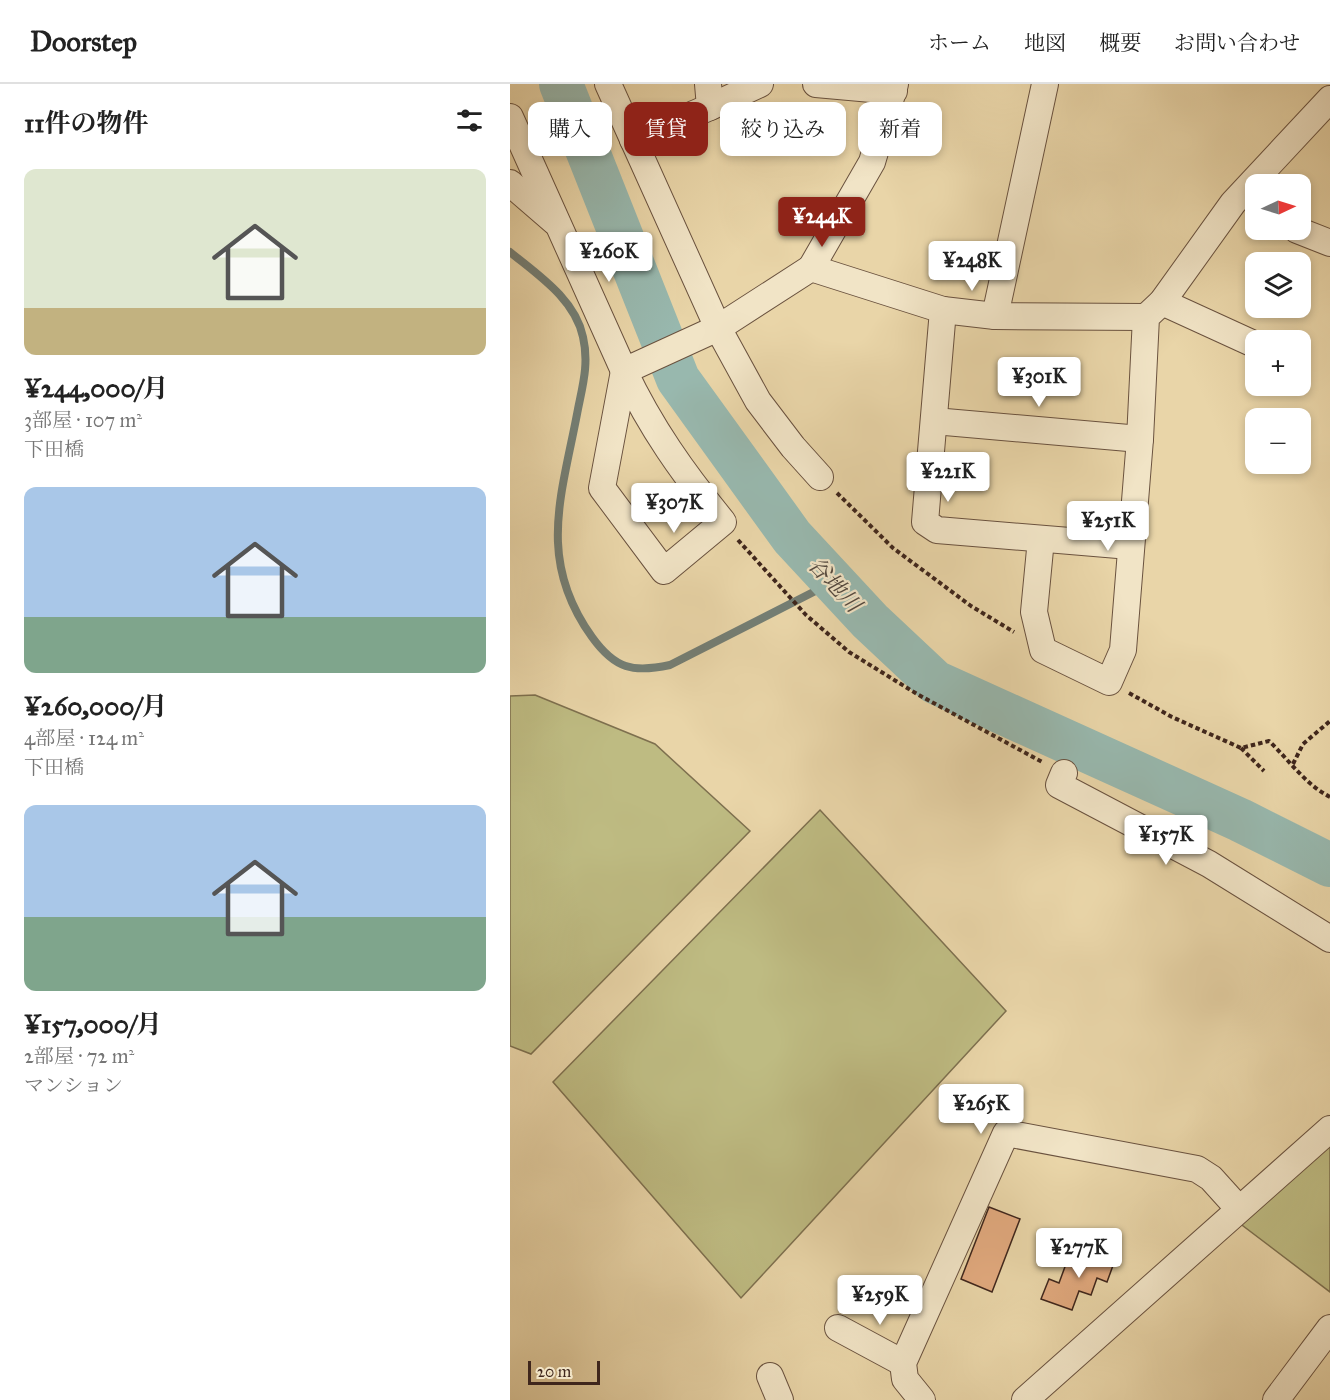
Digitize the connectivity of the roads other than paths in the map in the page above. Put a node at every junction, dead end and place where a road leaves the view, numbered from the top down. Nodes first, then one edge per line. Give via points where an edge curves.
1 (608, 84) edge
2 (760, 84) edge
3 (816, 84) edge
4 (1045, 84) edge
5 (895, 87) edge
6 (709, 96) edge
7 (1330, 99) edge
8 (510, 117) edge
9 (624, 120) edge
10 (640, 156) edge
11 (510, 183) edge
12 (1244, 208) edge
13 (562, 228) junction
14 (1311, 236) edge
15 (1330, 243) edge
16 (811, 267) junction
17 (943, 310) junction
18 (1154, 310) junction
19 (995, 316) junction
20 (711, 331) junction
21 (1245, 341) edge
22 (628, 369) junction
23 (934, 421) junction
24 (1140, 439) junction
25 (820, 477) road end
26 (1041, 539) junction
27 (1130, 546) junction
28 (1064, 773) dead end
29 (1330, 939) edge
30 (1329, 1133) edge
31 (1239, 1209) junction
32 (838, 1328) dead end
33 (1327, 1338) edge
34 (903, 1363) junction
35 (770, 1376) dead end
36 (780, 1400) edge
37 (922, 1400) edge
38 (1025, 1400) edge
39 (1276, 1400) edge

1 - 9 street
2 - 6 street
3 - 5 street
4 - 19 street
5 - 16 street via 872,162
7 - 12 street
8 - 13 street
10 - 20 street
11 - 13 street
12 - 18 street
13 - 22 street
14 - 15 street
16 - 17 street
16 - 20 street
17 - 19 street
17 - 23 street
18 - 19 street
18 - 21 street
18 - 24 street
20 - 22 street
20 - 25 street via 758,401
22 - 22 street via 646,418 723,522 664,571 602,488
23 - 24 street
23 - 26 street via 925,522 937,530
24 - 27 street
26 - 27 street
26 - 27 street via 1034,612 1043,650 1109,682 1123,650
28 - 29 street via 1059,785 1209,864
30 - 31 street
31 - 34 street via 1211,1178 1197,1169 1006,1133
31 - 38 street
32 - 34 street
33 - 39 street
34 - 37 street via 905,1379
35 - 36 street

